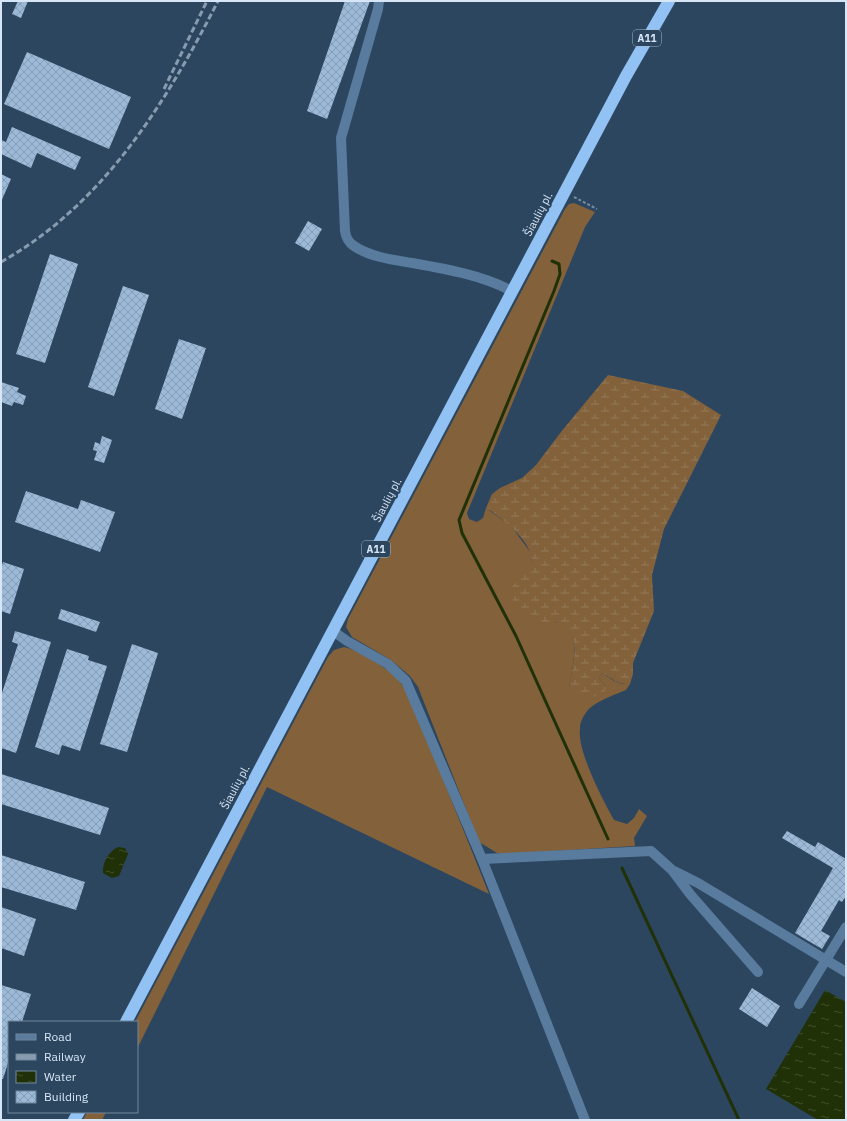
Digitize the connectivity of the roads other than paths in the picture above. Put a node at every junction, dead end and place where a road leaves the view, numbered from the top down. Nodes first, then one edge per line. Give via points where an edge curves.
1 (379, 1) edge
2 (660, 1) edge
3 (669, 1) edge
4 (626, 76) junction
5 (512, 291) junction
6 (333, 630) junction
7 (482, 859) junction
8 (672, 870) junction
9 (846, 927) edge
10 (826, 960) junction
11 (758, 972) dead end
12 (846, 972) edge
13 (799, 1004) dead end
14 (127, 1021) edge
15 (585, 1120) edge

1 - 5 street via 341,138 347,240 355,247 384,258 470,275
2 - 4 highway, Šiaulių pl. / A11
3 - 4 highway, Šiaulių pl. / A11
4 - 5 highway, Šiaulių pl. / A11
5 - 6 highway, Šiaulių pl. / A11
6 - 7 street via 388,664 406,681
6 - 14 highway, Šiaulių pl. / A11
7 - 8 street via 651,851
7 - 15 street
8 - 10 street
8 - 11 street
9 - 10 street
10 - 12 street
10 - 13 street

